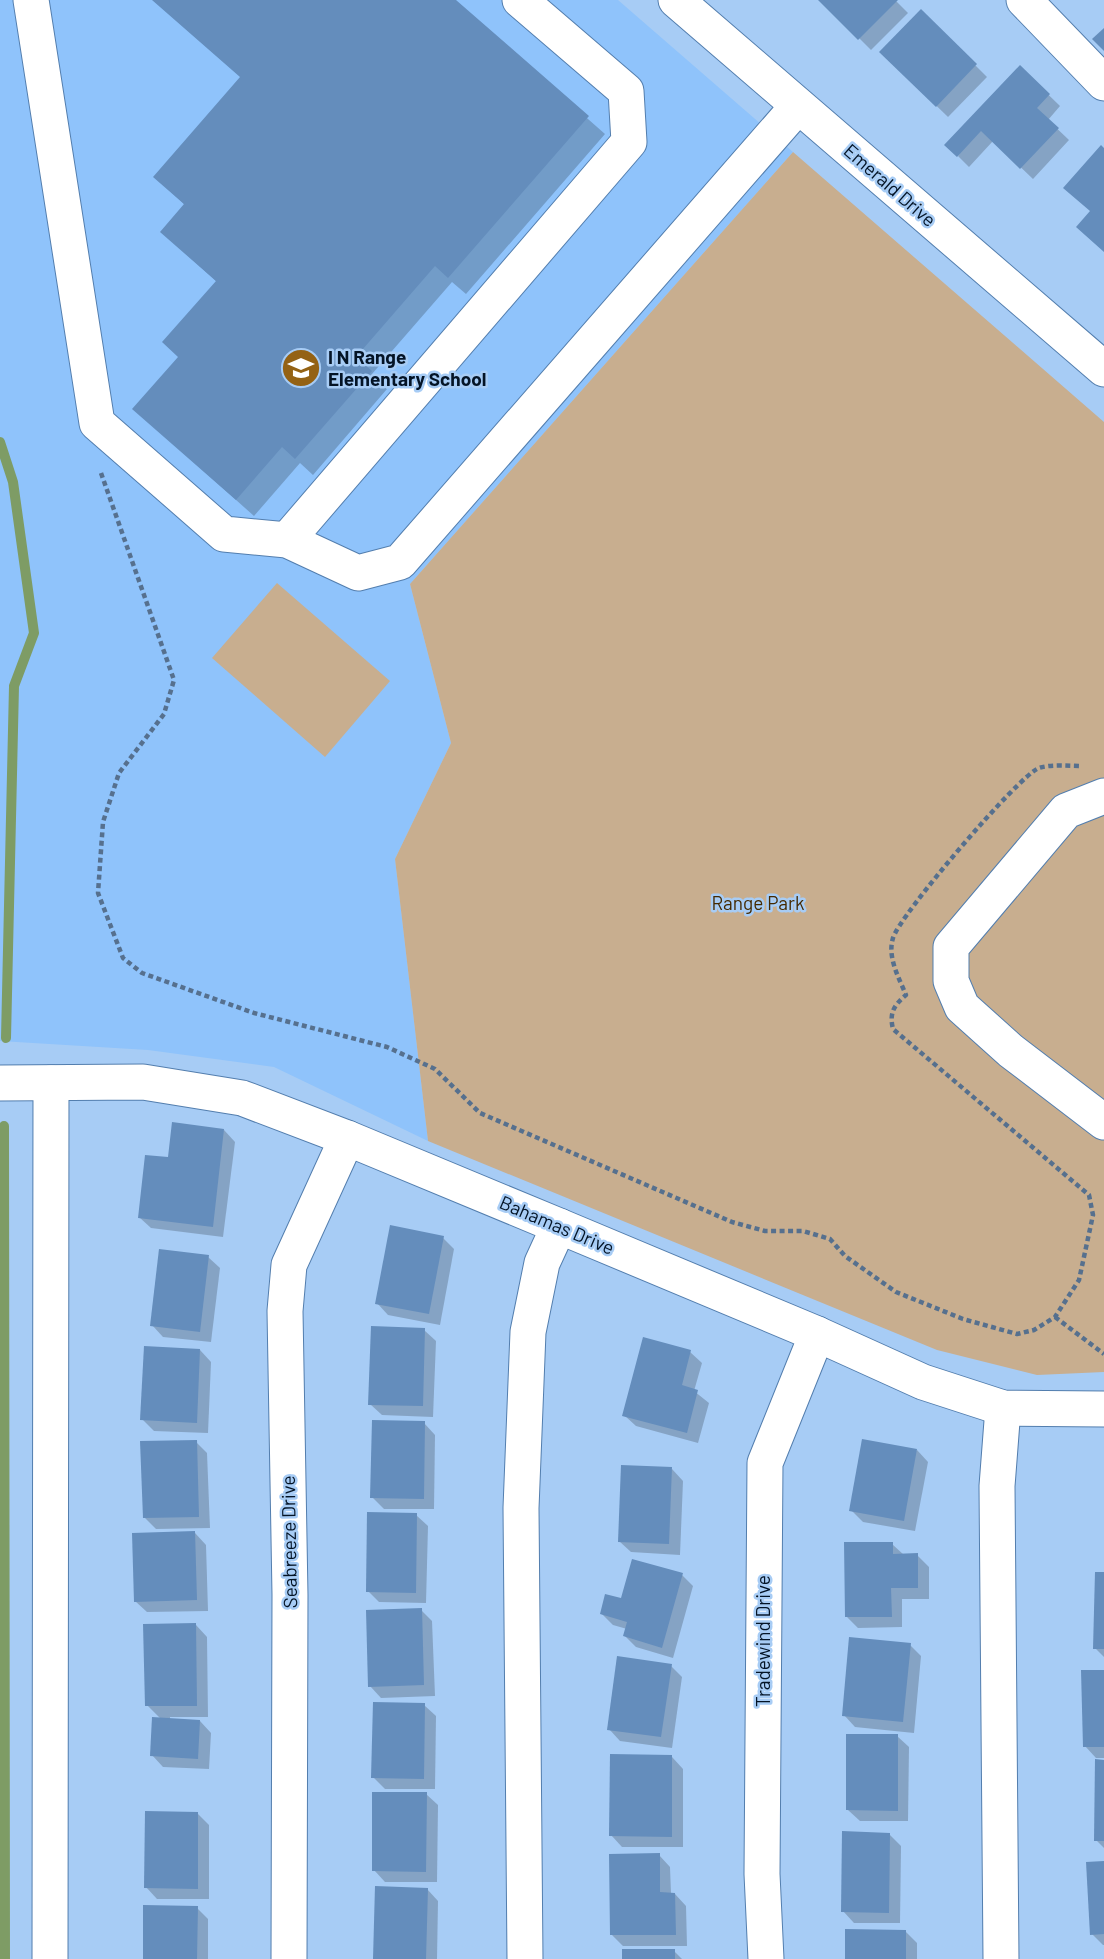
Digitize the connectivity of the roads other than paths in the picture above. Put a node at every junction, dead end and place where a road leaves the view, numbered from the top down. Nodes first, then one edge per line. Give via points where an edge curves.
1 (31, 0) edge
2 (520, 0) edge
3 (676, 0) edge
4 (1024, 0) edge
5 (1104, 83) edge
6 (798, 106) junction
7 (1104, 369) edge
8 (287, 540) junction
9 (1098, 780) edge
10 (0, 1083) edge
11 (51, 1083) junction
12 (1104, 1122) edge
13 (347, 1138) junction
14 (559, 1226) junction
15 (817, 1334) junction
16 (1003, 1408) junction
17 (1104, 1409) edge
18 (50, 1959) edge
19 (289, 1959) edge
20 (524, 1959) edge
21 (766, 1959) edge
22 (1001, 1959) edge

1 - 8 street via 97,423 224,534
2 - 8 street via 626,91 629,142
3 - 6 street, Emerald Drive
4 - 5 street
6 - 7 street, Emerald Drive
6 - 8 street via 400,562 358,573
9 - 12 street via 1066,811 951,947 951,981 962,1007
10 - 11 street, Bahamas Drive
11 - 13 street, Bahamas Drive via 143,1082 242,1098
11 - 18 street
13 - 14 street, Bahamas Drive
13 - 19 street, Seabreeze Drive via 289,1265 285,1311
14 - 15 street, Bahamas Drive
14 - 20 street via 542,1263 528,1332 522,1508
15 - 16 street, Bahamas Drive via 923,1382
15 - 21 street, Tradewind Drive via 765,1464 762,1874
16 - 17 street, Bahamas Drive
16 - 22 street via 997,1486

